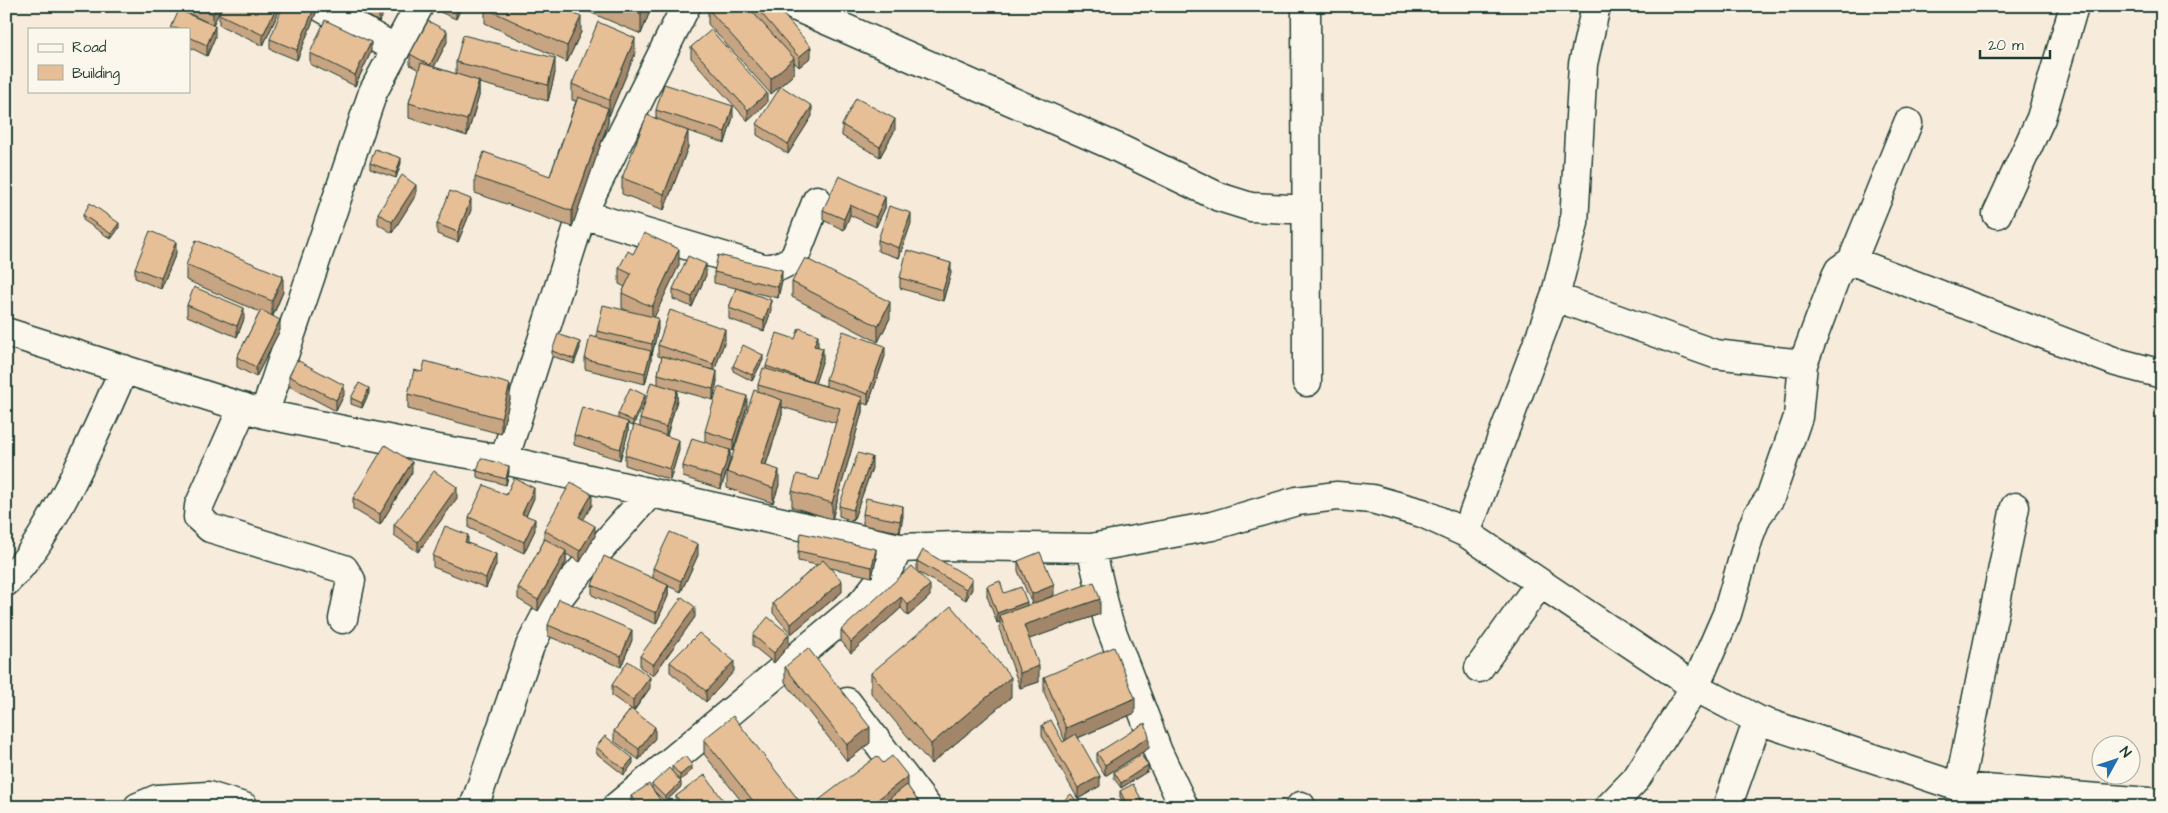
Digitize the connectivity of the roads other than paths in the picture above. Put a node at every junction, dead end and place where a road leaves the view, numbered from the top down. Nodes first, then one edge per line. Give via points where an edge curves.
1 (318, 6) edge
2 (418, 6) edge
3 (686, 6) edge
4 (794, 6) edge
5 (1306, 6) edge
6 (1596, 6) edge
7 (2074, 6) edge
8 (396, 48) junction
9 (1908, 123) dead end
10 (818, 200) dead end
11 (1305, 207) junction
12 (582, 214) junction
13 (1997, 214) dead end
14 (1852, 261) junction
15 (1555, 297) junction
16 (6, 332) edge
17 (1803, 364) junction
18 (124, 370) junction
19 (2162, 374) edge
20 (1307, 382) dead end
21 (253, 411) junction
22 (504, 460) junction
23 (650, 493) junction
24 (2015, 507) dead end
25 (1466, 533) junction
26 (899, 548) junction
27 (1091, 548) junction
28 (6, 582) edge
29 (1540, 582) junction
30 (343, 619) dead end
31 (819, 665) junction
32 (1479, 668) dead end
33 (1695, 687) junction
34 (1758, 720) junction
35 (1959, 788) junction
36 (2162, 803) edge
37 (138, 807) edge
38 (244, 807) edge
39 (474, 807) edge
40 (616, 807) edge
41 (927, 807) edge
42 (1184, 807) edge
43 (1608, 807) edge
44 (1727, 807) edge

1 - 8 street
2 - 8 street
3 - 12 street
4 - 11 street via 1116,147 1219,197 1251,207
5 - 11 street
6 - 15 street via 1583,64 1574,223
7 - 13 street via 2041,118
8 - 21 street via 373,92
9 - 14 street
10 - 12 street via 794,259 766,269
11 - 20 street
12 - 22 street
14 - 17 street via 1839,270
14 - 19 street via 2116,362
15 - 17 street via 1715,354
15 - 25 street
16 - 18 street
17 - 33 street via 1798,417 1770,498 1757,516 1750,534 1727,614
18 - 21 street
18 - 28 street via 93,442 40,541
21 - 22 street via 427,448
21 - 30 street via 199,506 198,517 210,528 344,569 351,580
22 - 23 street
23 - 26 street
23 - 39 street via 547,613 530,646
24 - 35 street
25 - 27 street via 1422,513 1372,499 1338,496 1297,501 1212,526
25 - 29 street
26 - 27 street
26 - 31 street via 887,571
27 - 42 street via 1108,621 1158,752
29 - 32 street
29 - 33 street
31 - 40 street
31 - 41 street
33 - 34 street
33 - 43 street via 1636,778
34 - 35 street
34 - 44 street
35 - 36 street
37 - 38 street via 158,799 208,796

